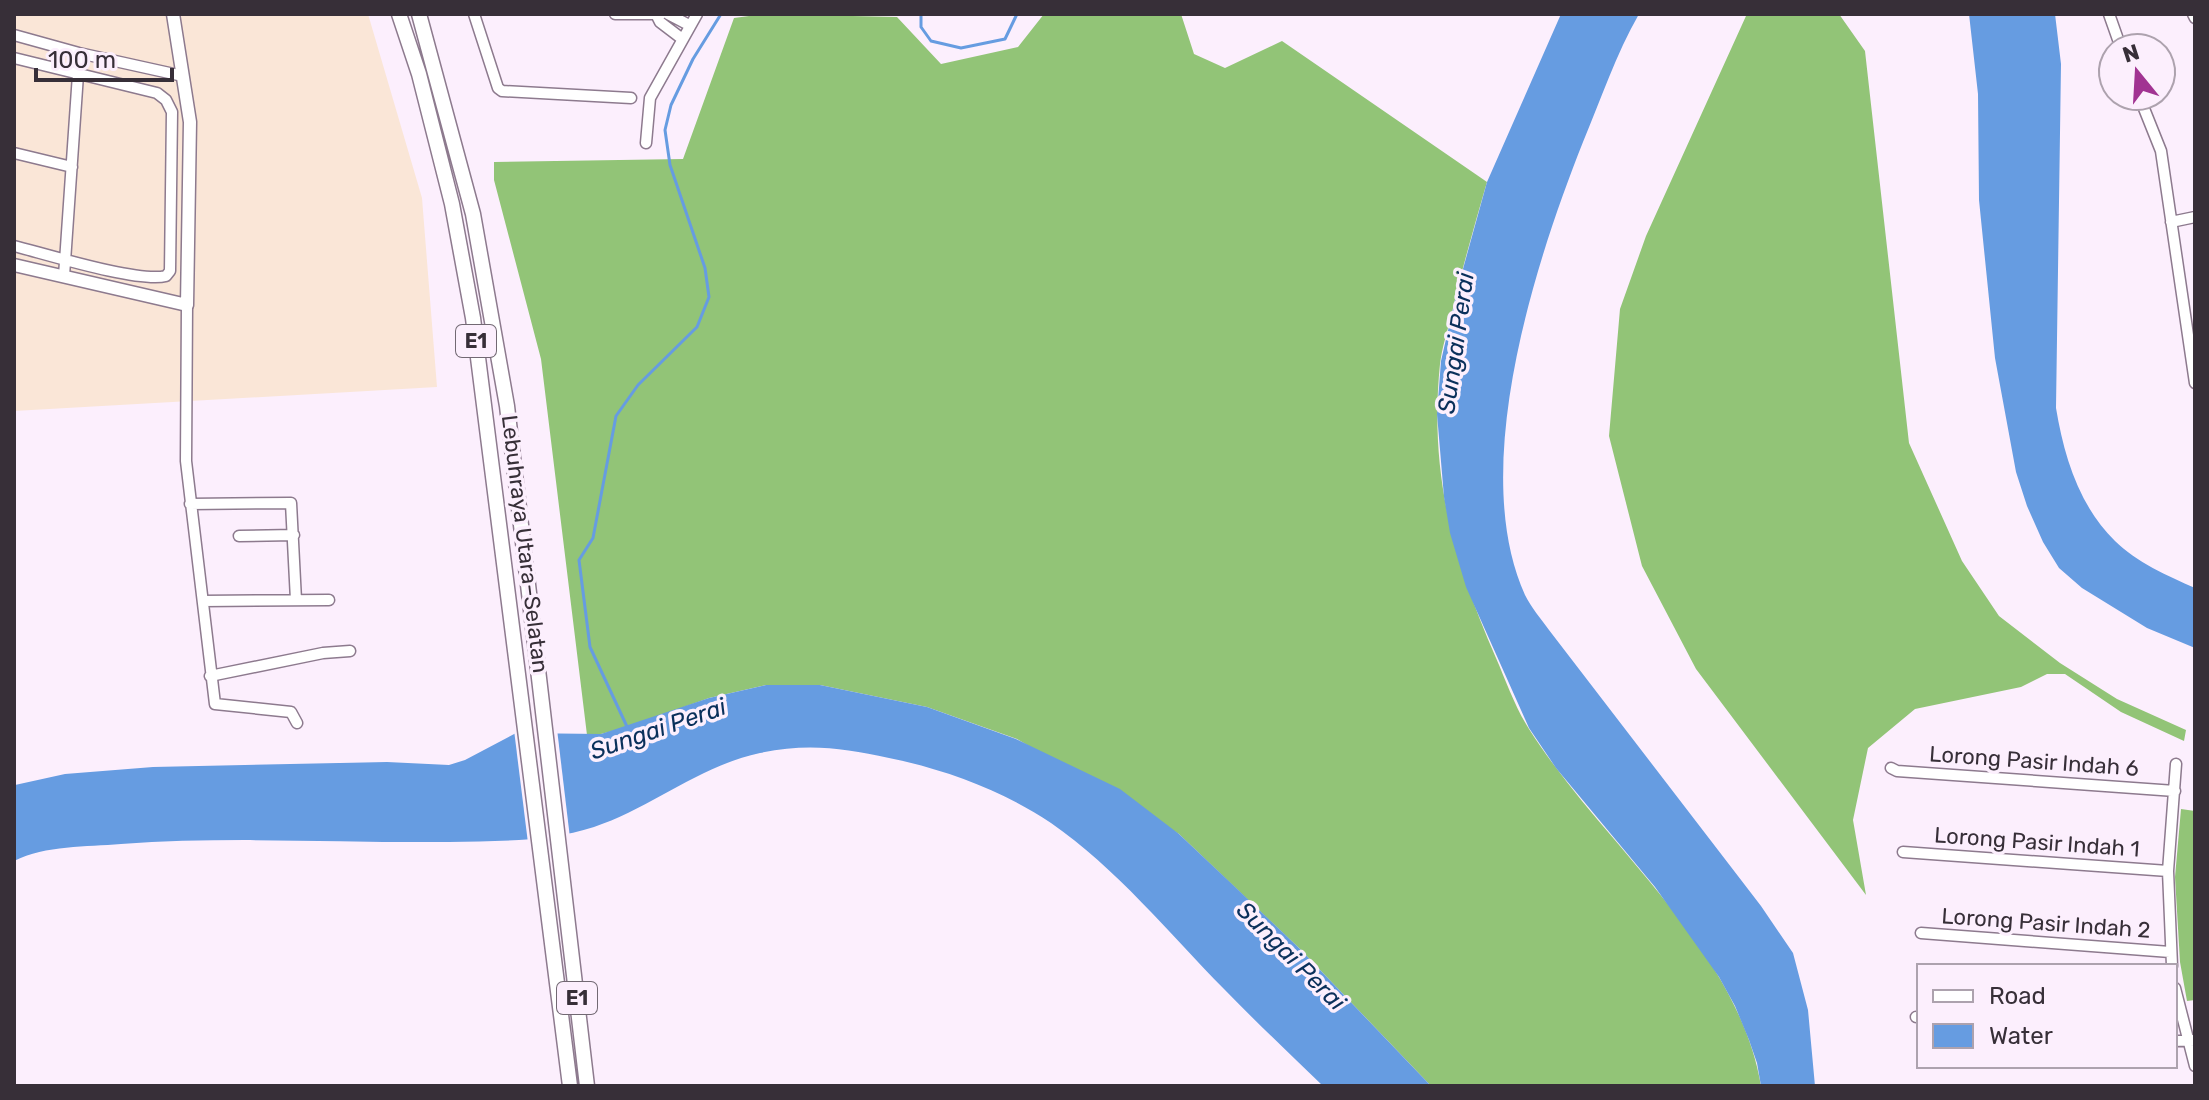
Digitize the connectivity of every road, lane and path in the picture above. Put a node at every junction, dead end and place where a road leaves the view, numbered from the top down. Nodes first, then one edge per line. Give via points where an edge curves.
1 (173, 14) edge
2 (399, 14) edge
3 (419, 14) edge
4 (474, 14) edge
5 (615, 14) edge
6 (697, 14) edge
7 (662, 15) edge
8 (689, 25) junction
9 (14, 35) edge
10 (681, 38) junction
11 (14, 58) edge
12 (79, 60) dead end
13 (78, 75) junction
14 (183, 76) junction
15 (631, 98) dead end
16 (2145, 112) edge
17 (646, 143) dead end
18 (14, 153) edge
19 (72, 167) junction
20 (2195, 217) edge
21 (2171, 222) junction
22 (14, 246) edge
23 (65, 259) junction
24 (14, 265) edge
25 (64, 276) junction
26 (2195, 297) edge
27 (2182, 299) junction
28 (187, 305) junction
29 (2195, 382) edge
30 (190, 504) junction
31 (294, 535) junction
32 (239, 536) dead end
33 (296, 600) junction
34 (329, 600) dead end
35 (203, 601) junction
36 (350, 651) dead end
37 (210, 676) junction
38 (297, 723) dead end
39 (2176, 764) dead end
40 (1891, 768) dead end
41 (2175, 791) junction
42 (1903, 852) dead end
43 (2168, 871) junction
44 (1921, 933) dead end
45 (2170, 952) junction
46 (2172, 964) edge
47 (2177, 994) edge
48 (2192, 1041) edge
49 (2195, 1066) edge
50 (570, 1086) edge
51 (587, 1086) edge

1 - 14 main road
2 - 50 highway, Lebuhraya Utara–Selatan / E1 via 452,204 486,406
3 - 51 highway, Lebuhraya Utara–Selatan / E1 via 473,214 507,406
4 - 15 street via 502,91
5 - 7 street
6 - 8 street
7 - 8 street
7 - 10 street via 660,22
8 - 10 street
9 - 14 street
10 - 17 street via 650,98
11 - 13 street
12 - 13 street
13 - 19 street
13 - 23 street via 157,93 172,112 170,271 153,278
14 - 28 main road via 190,122
16 - 21 street via 2161,151
18 - 19 street
19 - 23 street
20 - 21 street
21 - 27 street
22 - 23 street
23 - 25 street
24 - 25 main road
25 - 28 main road
26 - 27 street
27 - 29 street
28 - 30 street
30 - 31 street via 291,503
30 - 35 street
31 - 32 street
31 - 33 street
33 - 34 street
33 - 35 street
35 - 37 street
36 - 37 street
37 - 38 street via 215,704 291,712
39 - 41 street
40 - 41 street, Lorong Pasir Indah 6
41 - 43 street
42 - 43 street, Lorong Pasir Indah 1
43 - 45 street
44 - 45 street, Lorong Pasir Indah 2
45 - 46 street
47 - 48 street
48 - 49 street

